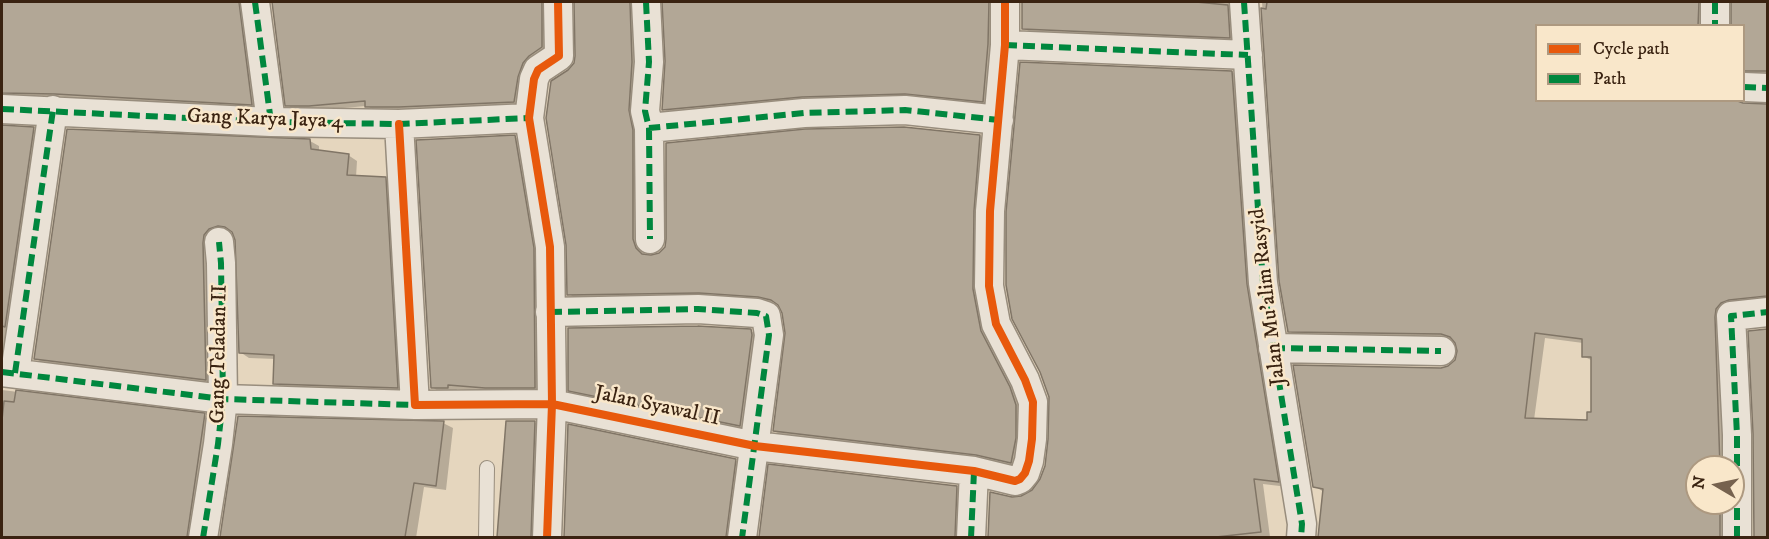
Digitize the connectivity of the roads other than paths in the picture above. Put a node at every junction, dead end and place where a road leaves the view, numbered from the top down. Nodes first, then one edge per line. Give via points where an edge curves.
1 (255, 2) edge
2 (558, 2) edge
3 (646, 2) edge
4 (1005, 2) edge
5 (1244, 2) edge
6 (1715, 2) edge
7 (1715, 24) edge
8 (1005, 45) junction
9 (1248, 55) junction
10 (1745, 87) edge
11 (1767, 88) edge
12 (2, 109) edge
13 (52, 110) junction
14 (529, 118) junction
15 (999, 120) junction
16 (272, 122) junction
17 (399, 124) junction
18 (649, 129) junction
19 (650, 239) dead end
20 (219, 242) dead end
21 (550, 312) junction
22 (1767, 312) edge
23 (1273, 348) junction
24 (1441, 351) dead end
25 (8, 373) edge
26 (223, 399) junction
27 (552, 404) junction
28 (415, 405) junction
29 (755, 446) junction
30 (487, 468) dead end
31 (974, 471) junction
32 (203, 537) edge
33 (486, 537) edge
34 (547, 537) edge
35 (742, 537) edge
36 (971, 537) edge
37 (1301, 537) edge
38 (1737, 537) edge

1 - 16 street
2 - 14 street via 559,56 538,70
3 - 18 street via 649,62 645,111
4 - 8 street
5 - 9 street, Jalan Mu'alim Rasyid
6 - 7 street
8 - 9 street
8 - 15 street
9 - 23 street, Jalan Mu'alim Rasyid via 1263,284
10 - 11 street
12 - 13 street, Gang Karya Jaya 4
13 - 16 street, Gang Karya Jaya 4
13 - 25 street
14 - 17 street, Gang Karya Jaya 4
14 - 21 street via 550,247
15 - 18 street via 905,110 804,113
15 - 31 street, Jalan Syawal II via 990,211 989,286 996,324 1033,402 1032,439 1029,461 1020,479 1009,481
16 - 17 street, Gang Karya Jaya 4
17 - 28 street
18 - 19 street
20 - 26 street, Gang Teladan II
21 - 27 street
21 - 29 street via 698,309 766,316 769,335
22 - 38 street via 1731,316
23 - 24 street
23 - 37 street, Jalan Mu'alim Rasyid
25 - 26 street, Jalan Syawal II
26 - 28 street, Jalan Syawal II
26 - 32 street, Gang Teladan II
27 - 28 street, Jalan Syawal II
27 - 29 street, Jalan Syawal II
27 - 34 street
29 - 31 street, Jalan Syawal II
29 - 35 street
30 - 33 lane
31 - 36 street

